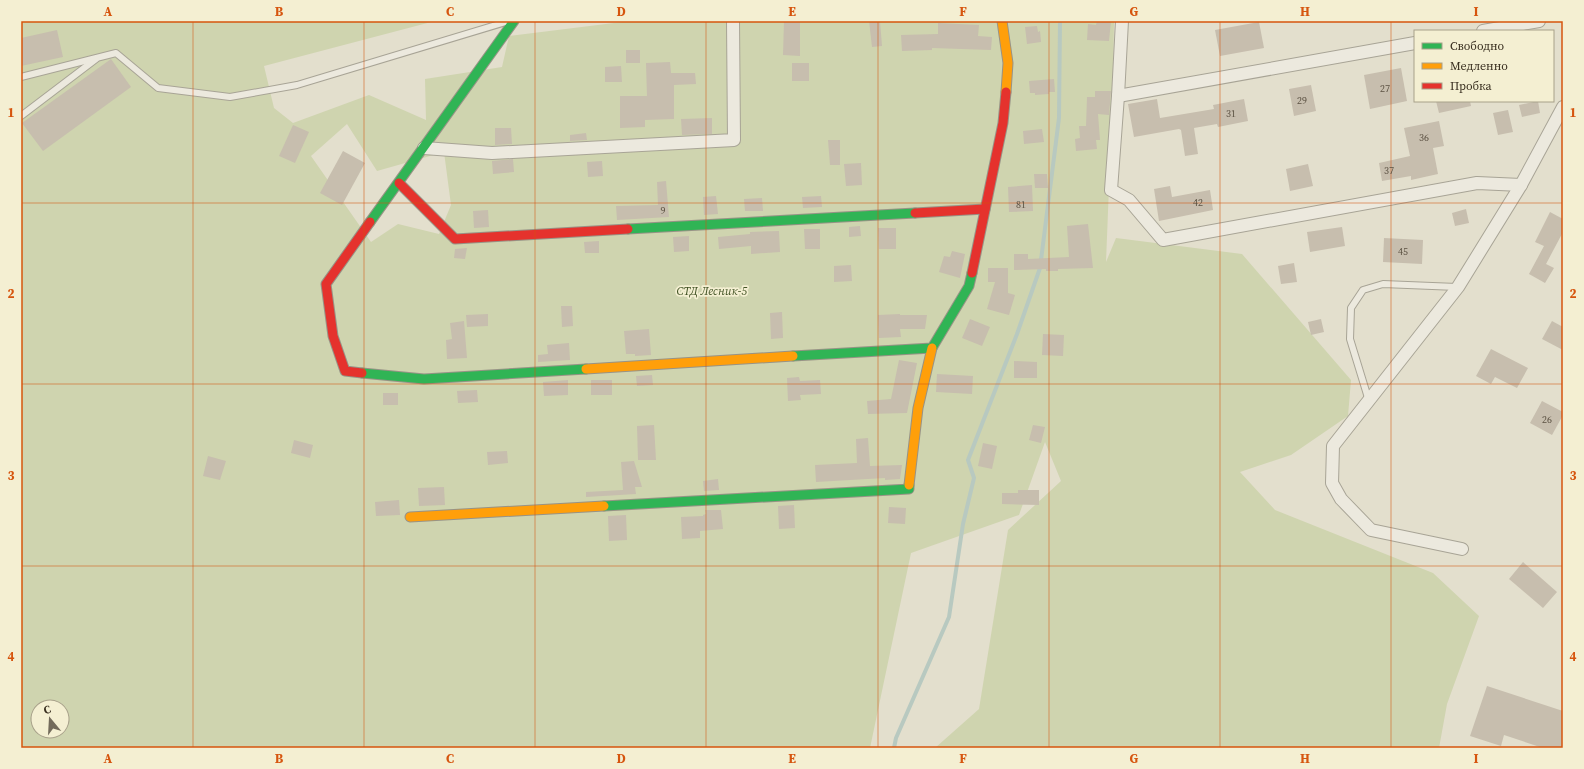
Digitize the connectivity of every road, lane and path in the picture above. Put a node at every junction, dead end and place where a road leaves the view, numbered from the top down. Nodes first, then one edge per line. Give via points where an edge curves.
1 (509, 21) edge
2 (514, 21) edge
3 (733, 21) edge
4 (1002, 21) edge
5 (1122, 21) edge
6 (1539, 21) edge
7 (1489, 30) edge
8 (1414, 43) edge
9 (100, 57) junction
10 (21, 77) edge
11 (1118, 96) junction
12 (1563, 107) edge
13 (21, 116) edge
14 (424, 148) junction
15 (399, 183) junction
16 (1521, 185) junction
17 (985, 209) junction
18 (1458, 287) junction
19 (932, 348) junction
20 (1369, 401) junction
21 (410, 517) dead end
22 (1462, 549) dead end

1 - 9 lane via 297,85 230,97 158,88 116,53
2 - 14 street
3 - 14 street via 734,140 492,153
4 - 17 street via 1008,63 1003,123
5 - 11 street
6 - 7 street
8 - 11 street
9 - 10 lane
9 - 13 lane
11 - 16 street via 1110,190 1130,200 1163,240 1477,183
12 - 16 street
14 - 15 street
15 - 17 street via 455,239
15 - 19 street via 326,284 333,336 345,371 424,379
16 - 18 street
17 - 19 street via 968,286
18 - 20 street
18 - 20 lane via 1383,284 1363,290 1351,308 1350,339
19 - 21 street via 918,408 909,490
20 - 22 street via 1333,446 1332,483 1341,499 1371,530

